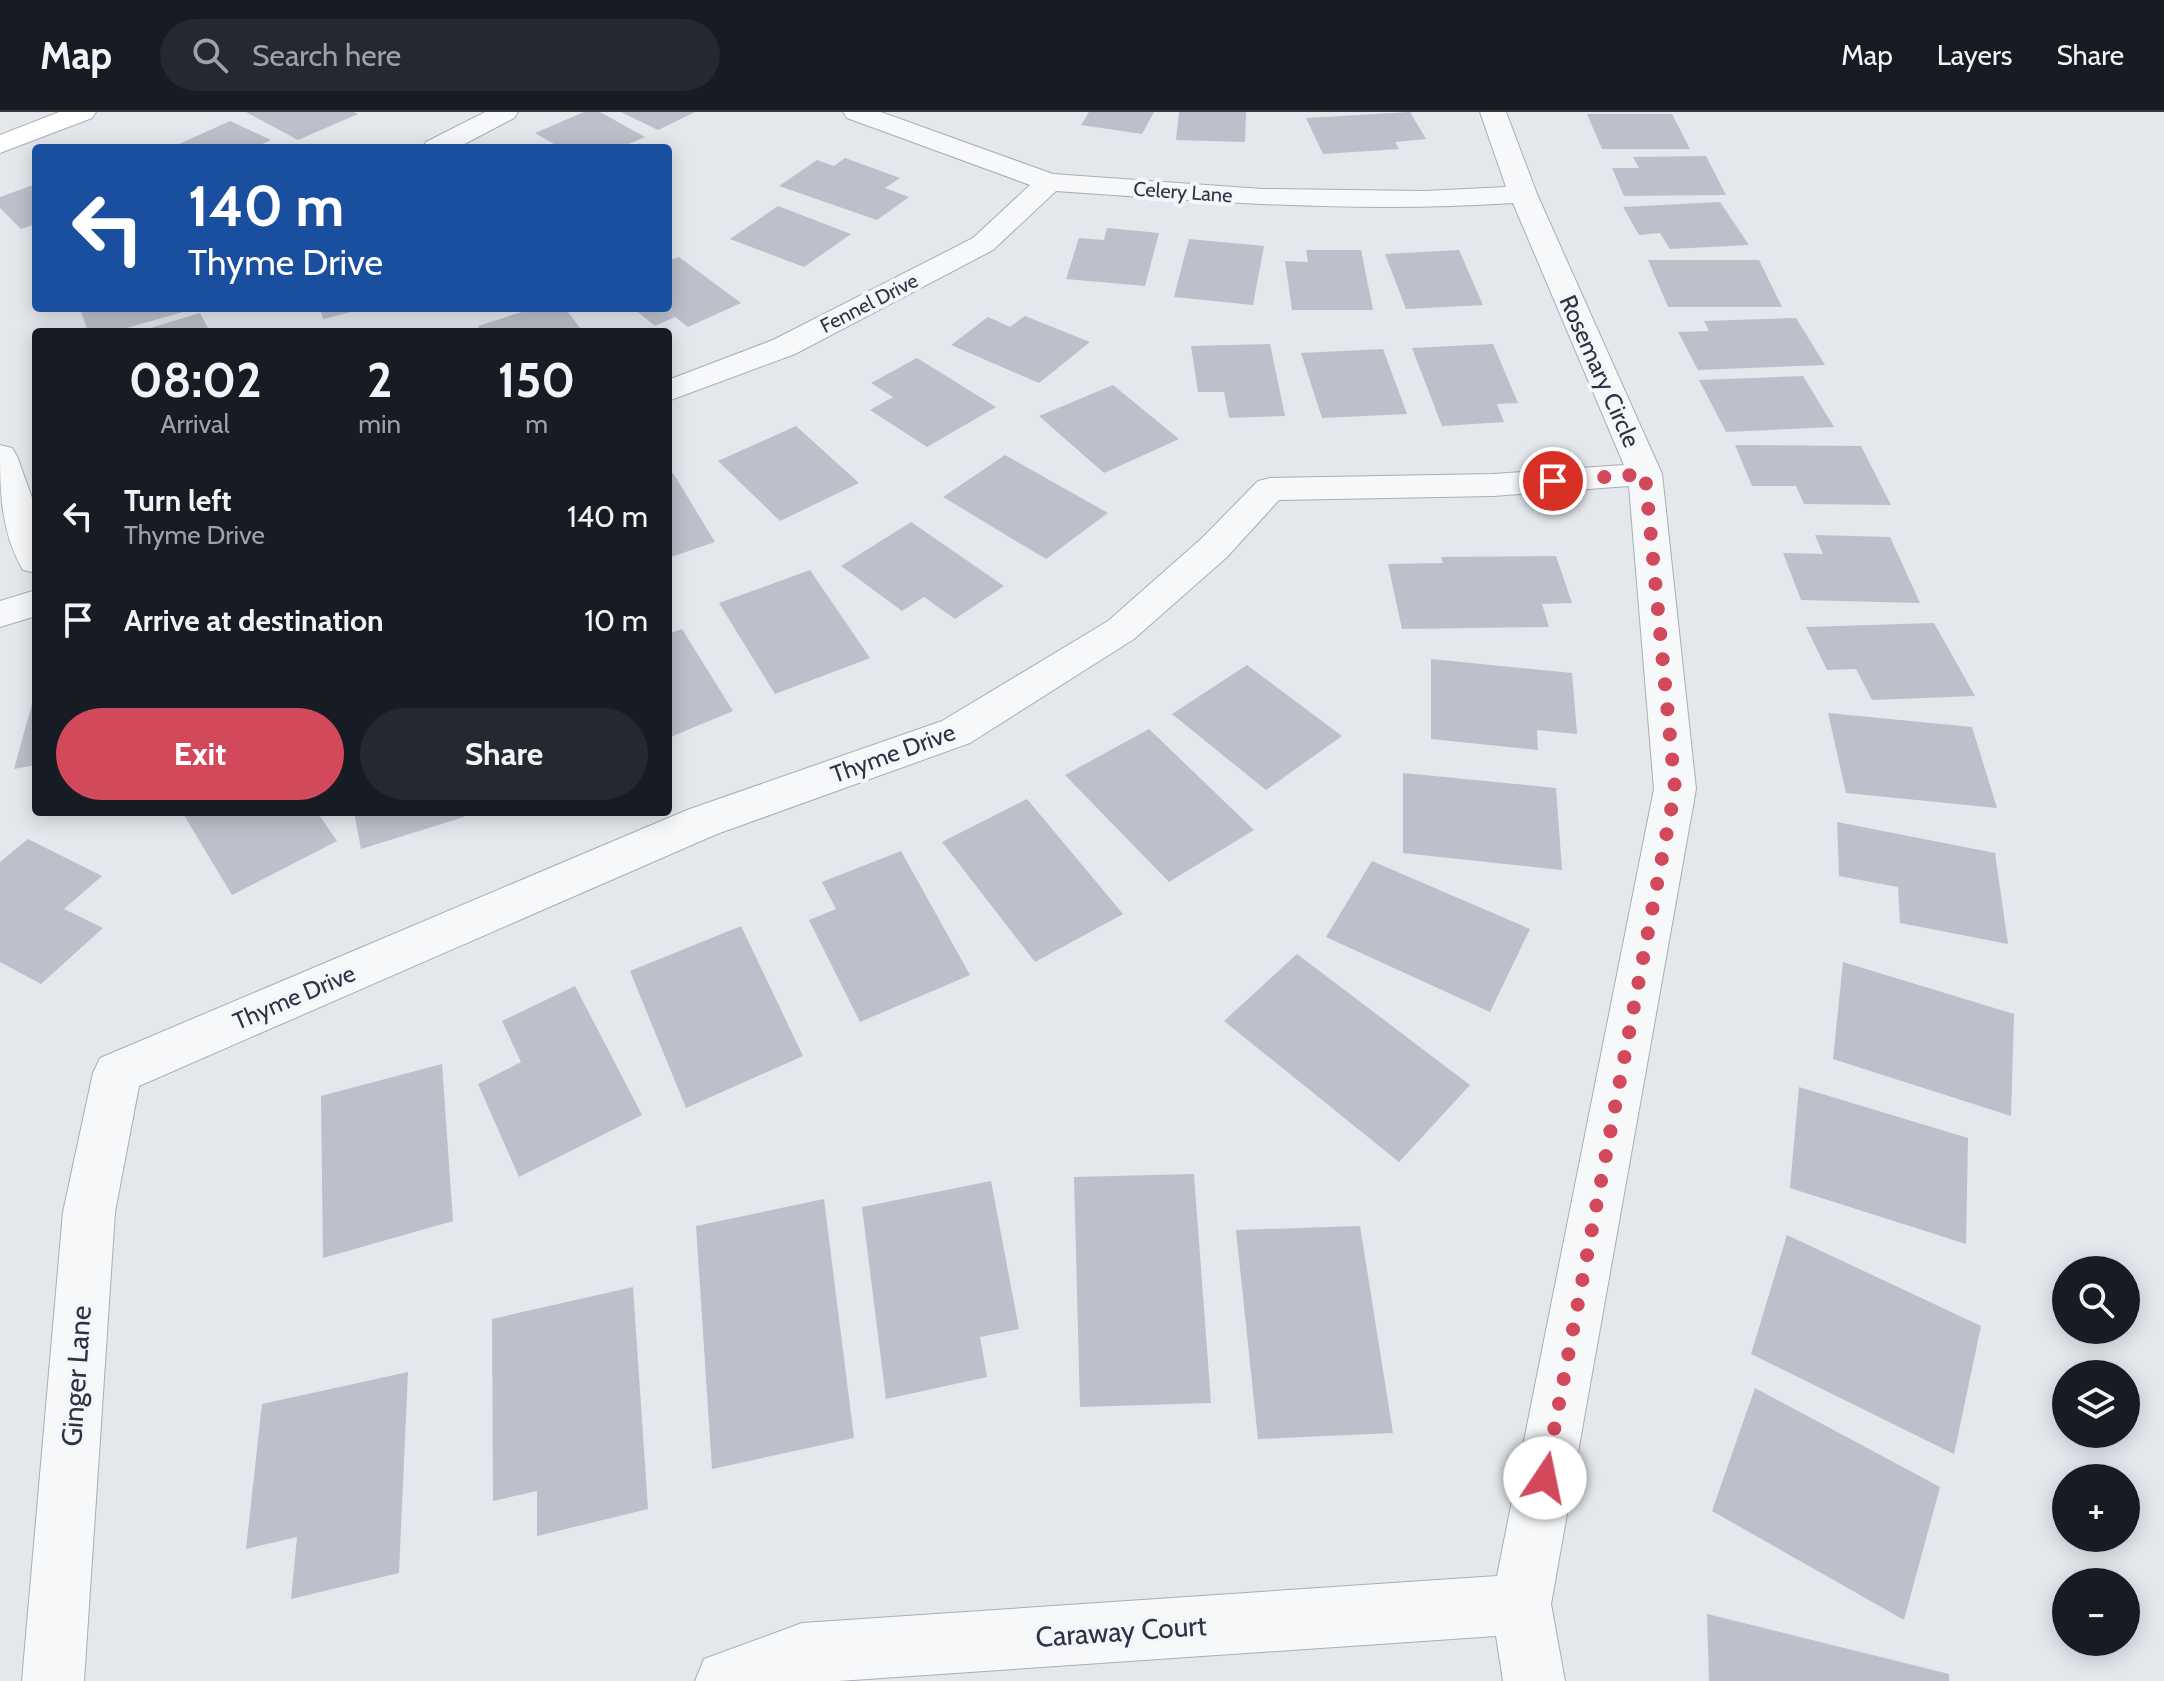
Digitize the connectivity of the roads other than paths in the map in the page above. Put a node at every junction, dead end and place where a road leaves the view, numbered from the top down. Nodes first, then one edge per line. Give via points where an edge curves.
1 (83, 112) edge
2 (505, 112) edge
3 (856, 112) edge
4 (1493, 112) edge
5 (444, 144) edge
6 (0, 145) edge
7 (1049, 182) junction
8 (1523, 194) junction
9 (672, 389) edge
10 (0, 456) edge
11 (1645, 474) junction
12 (32, 549) edge
13 (32, 604) edge
14 (0, 614) edge
15 (117, 1073) joint
16 (1521, 1604) junction
17 (53, 1681) edge
18 (726, 1681) edge
19 (1534, 1681) edge

1 - 6 street
2 - 5 street
3 - 7 street, Celery Lane
4 - 8 street, Rosemary Circle
7 - 8 street, Celery Lane via 1262,197 1425,200
7 - 9 street, Fennel Drive via 983,244 784,347
8 - 11 street, Rosemary Circle
10 - 12 street
11 - 15 street, Thyme Drive via 1493,485 1270,489 1214,548 1121,630 956,732 702,822
11 - 16 street, Rosemary Circle via 1675,789
13 - 14 street
15 - 17 street, Ginger Lane via 89,1212
16 - 18 street, Caraway Court via 802,1653
16 - 19 street, Rosemary Circle

